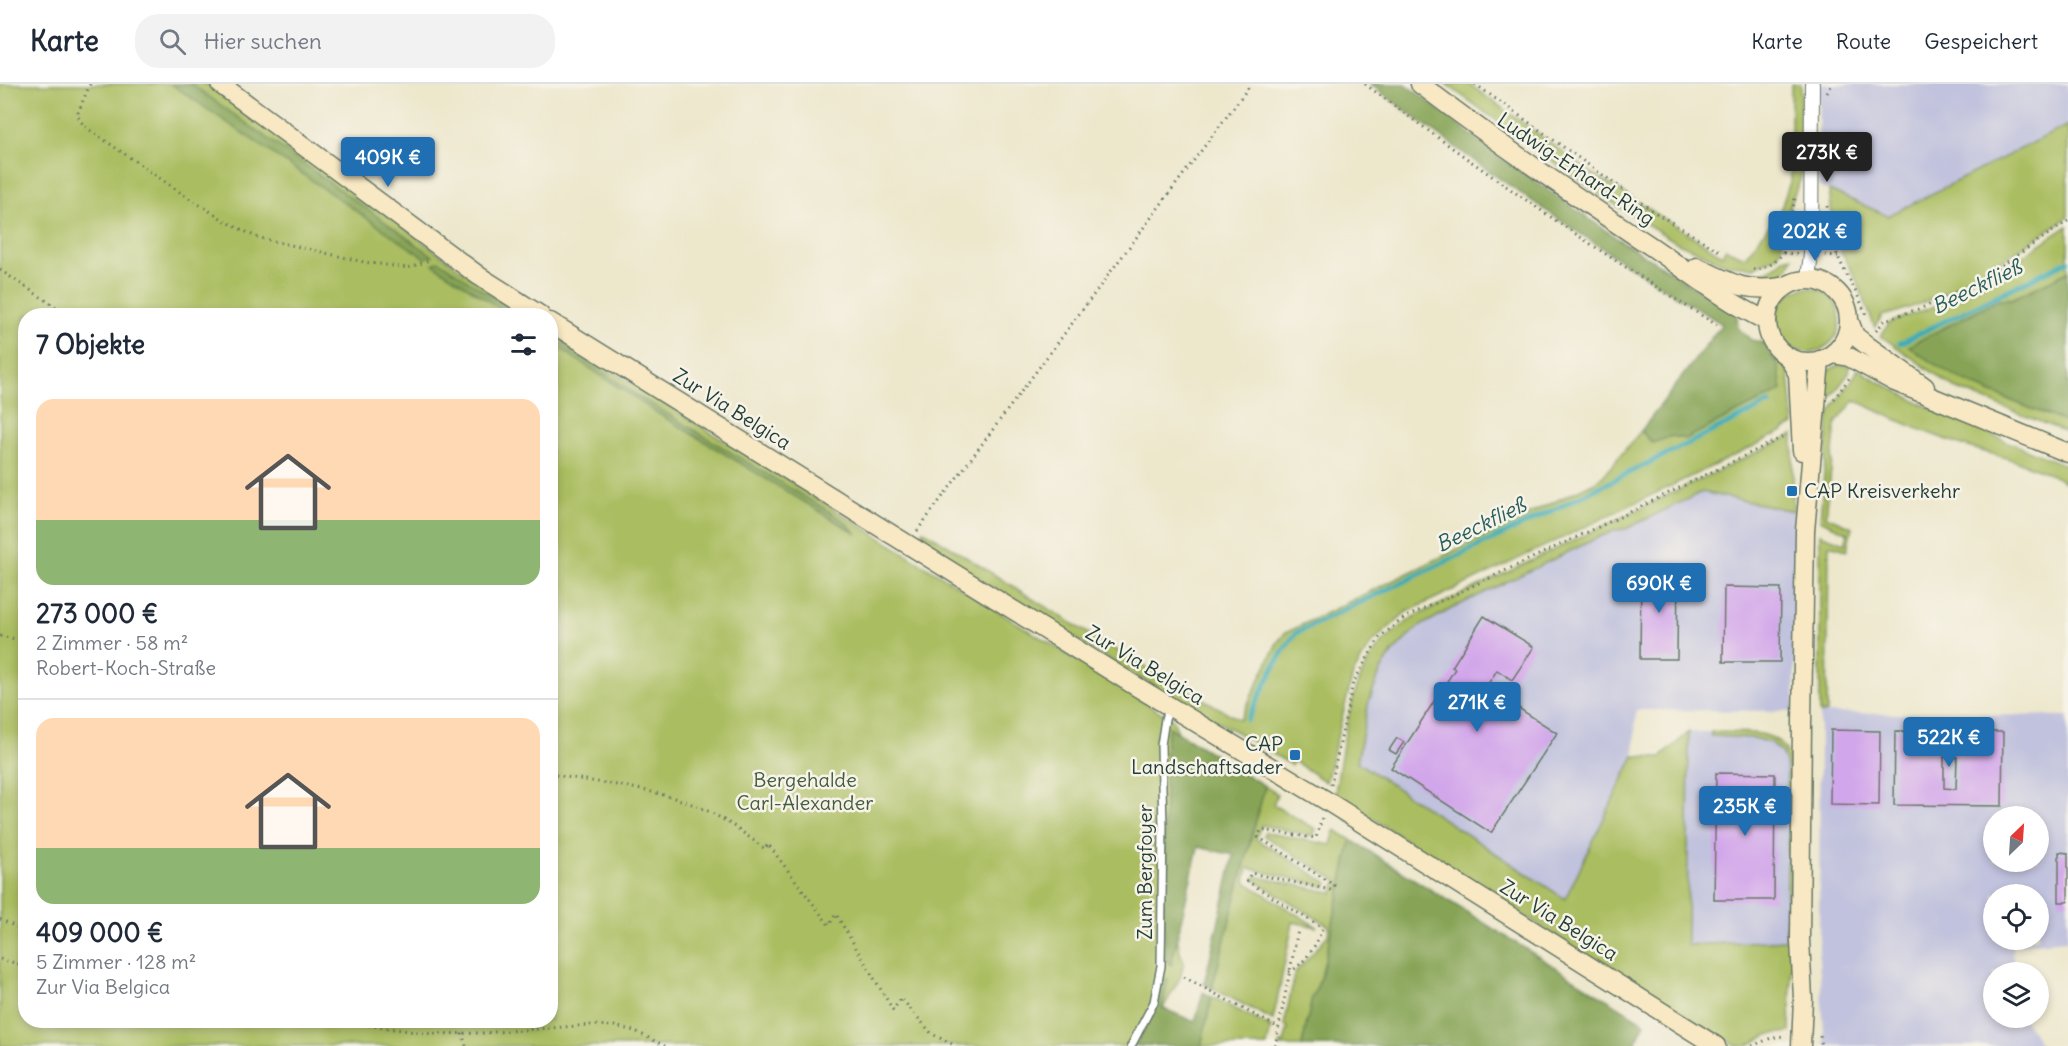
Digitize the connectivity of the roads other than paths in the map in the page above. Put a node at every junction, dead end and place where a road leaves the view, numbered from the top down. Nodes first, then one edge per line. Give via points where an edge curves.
1 (220, 84) edge
2 (1420, 84) edge
3 (1812, 84) edge
4 (1650, 246) junction
5 (1808, 279) junction
6 (1786, 286) junction
7 (529, 308) edge
8 (1767, 321) junction
9 (1858, 321) junction
10 (558, 327) edge
11 (1788, 357) junction
12 (1827, 357) junction
13 (1941, 399) junction
14 (2068, 453) edge
15 (1805, 531) junction
16 (1171, 708) junction
17 (1131, 1046) edge
18 (1716, 1046) edge
19 (1801, 1046) edge

1 - 7 street via 470,270
2 - 4 street, Ludwig-Erhard-Ring via 1494,140
3 - 5 street
4 - 6 street, Ludwig-Erhard-Ring via 1754,289
4 - 8 street, Ludwig-Erhard-Ring
5 - 6 street
5 - 9 street via 1833,288
6 - 8 street via 1776,295
8 - 11 street via 1773,341
9 - 12 street via 1842,345
9 - 13 street via 1855,336
10 - 16 street, Zur Via Belgica
11 - 12 street via 1804,362
11 - 15 street via 1798,374
12 - 13 street via 1850,357 1895,382
12 - 15 street
13 - 14 street
15 - 19 street
16 - 17 lane, Zum Bergfoyer via 1161,745 1161,966 1154,1002
16 - 18 street, Zur Via Belgica via 1325,809

